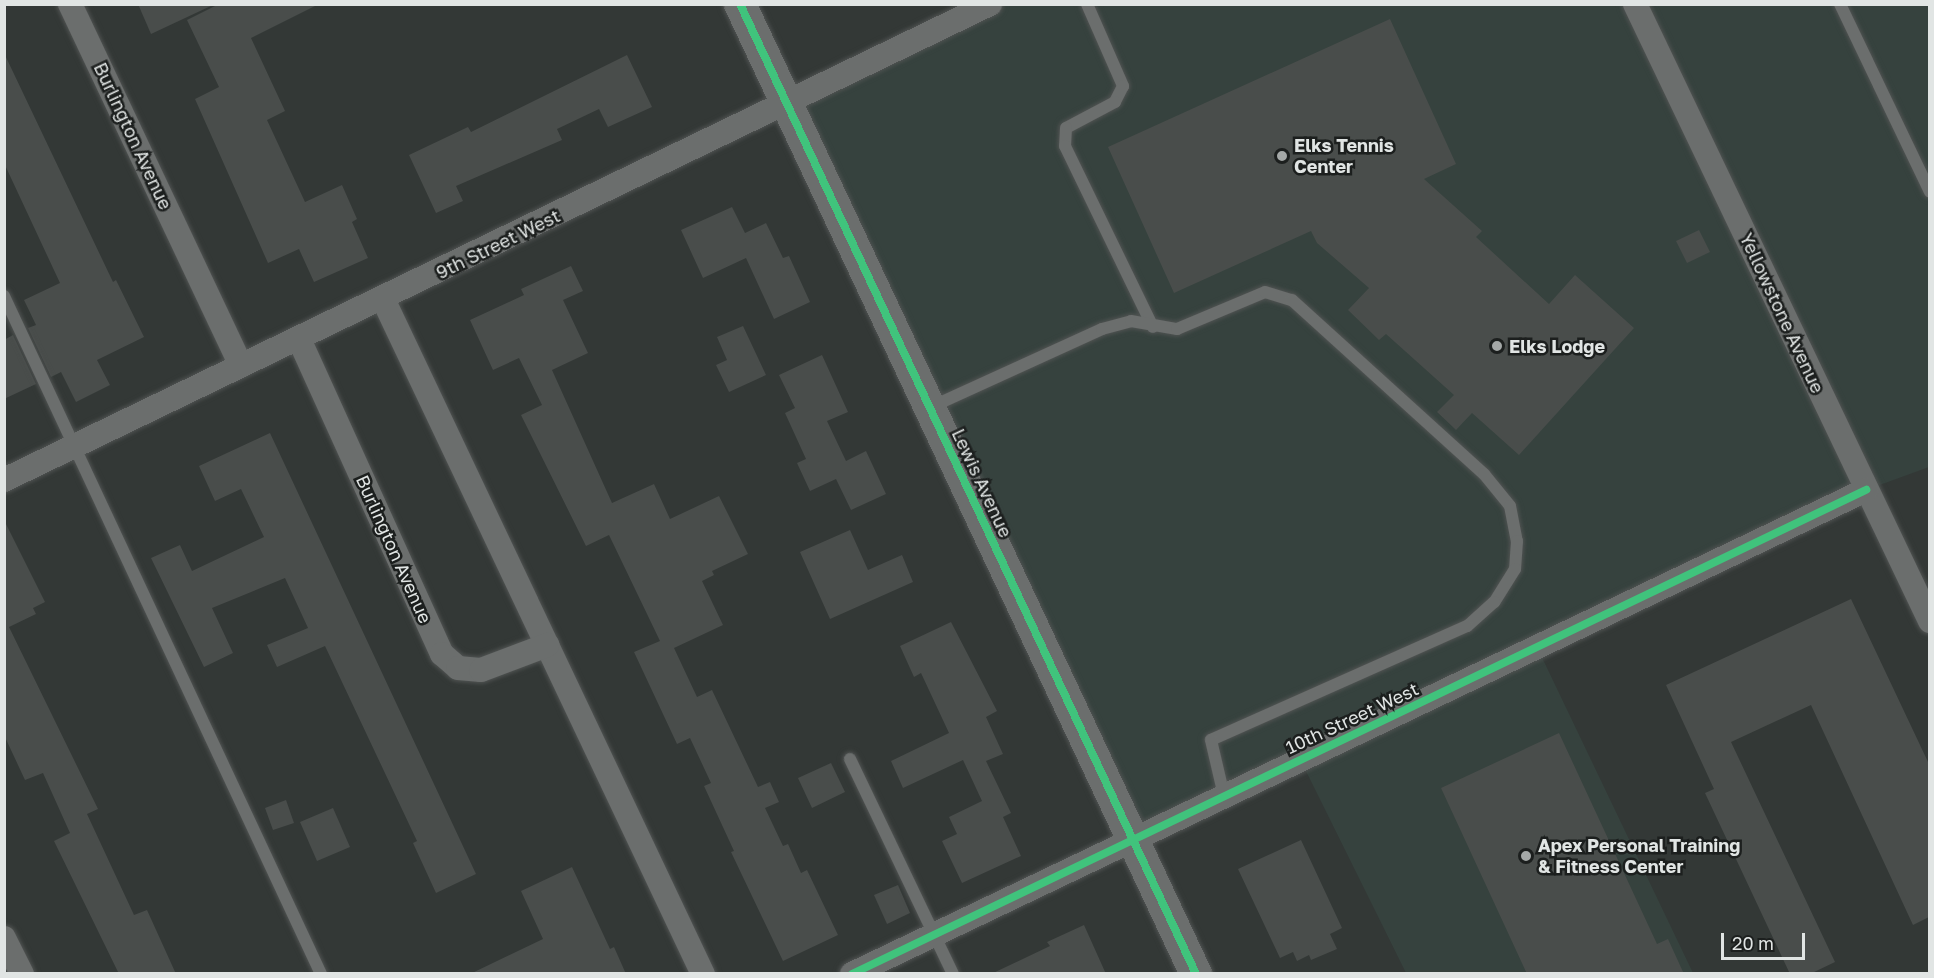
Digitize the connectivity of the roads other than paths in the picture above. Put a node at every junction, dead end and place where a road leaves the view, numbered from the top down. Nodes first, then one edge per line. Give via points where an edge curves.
1 (70, 4) edge
2 (740, 4) edge
3 (990, 4) edge
4 (1087, 4) edge
5 (1635, 4) edge
6 (1840, 4) edge
7 (786, 103) junction
8 (1929, 192) edge
9 (4, 296) edge
10 (383, 299) junction
11 (1153, 327) junction
12 (299, 339) junction
13 (241, 366) junction
14 (930, 407) junction
15 (75, 446) junction
16 (4, 480) edge
17 (1866, 490) junction
18 (1929, 621) edge
19 (547, 645) junction
20 (850, 759) dead end
21 (1224, 796) junction
22 (1133, 840) junction
23 (934, 934) junction
24 (4, 938) edge
25 (22, 974) edge
26 (321, 974) edge
27 (703, 974) edge
28 (852, 974) edge
29 (953, 974) edge
30 (1196, 974) edge

1 - 13 street, Burlington Avenue
2 - 7 street, Lewis Avenue
3 - 7 street, 9th Street West
4 - 11 lane via 1123,86 1115,102 1066,128 1065,146
5 - 17 street, Yellowstone Avenue
6 - 8 lane
7 - 10 street, 9th Street West
7 - 14 street, Lewis Avenue
9 - 15 lane
10 - 12 street, 9th Street West
10 - 19 street
11 - 14 lane via 1131,321 1102,329
11 - 21 lane via 1177,329 1265,292 1292,300 1484,474 1510,506 1517,542 1515,569 1494,602 1467,626 1211,740
12 - 13 street, 9th Street West
12 - 19 street, Burlington Avenue via 442,654 458,668 481,670
13 - 15 street, 9th Street West
14 - 22 street, Lewis Avenue
15 - 16 street, 9th Street West
15 - 26 lane
17 - 18 street, Yellowstone Avenue
17 - 21 street, 10th Street West
19 - 27 street
20 - 23 lane
21 - 22 street, 10th Street West
22 - 23 street, 10th Street West
22 - 30 street, Lewis Avenue
23 - 28 street, 10th Street West
23 - 29 lane
24 - 25 street

